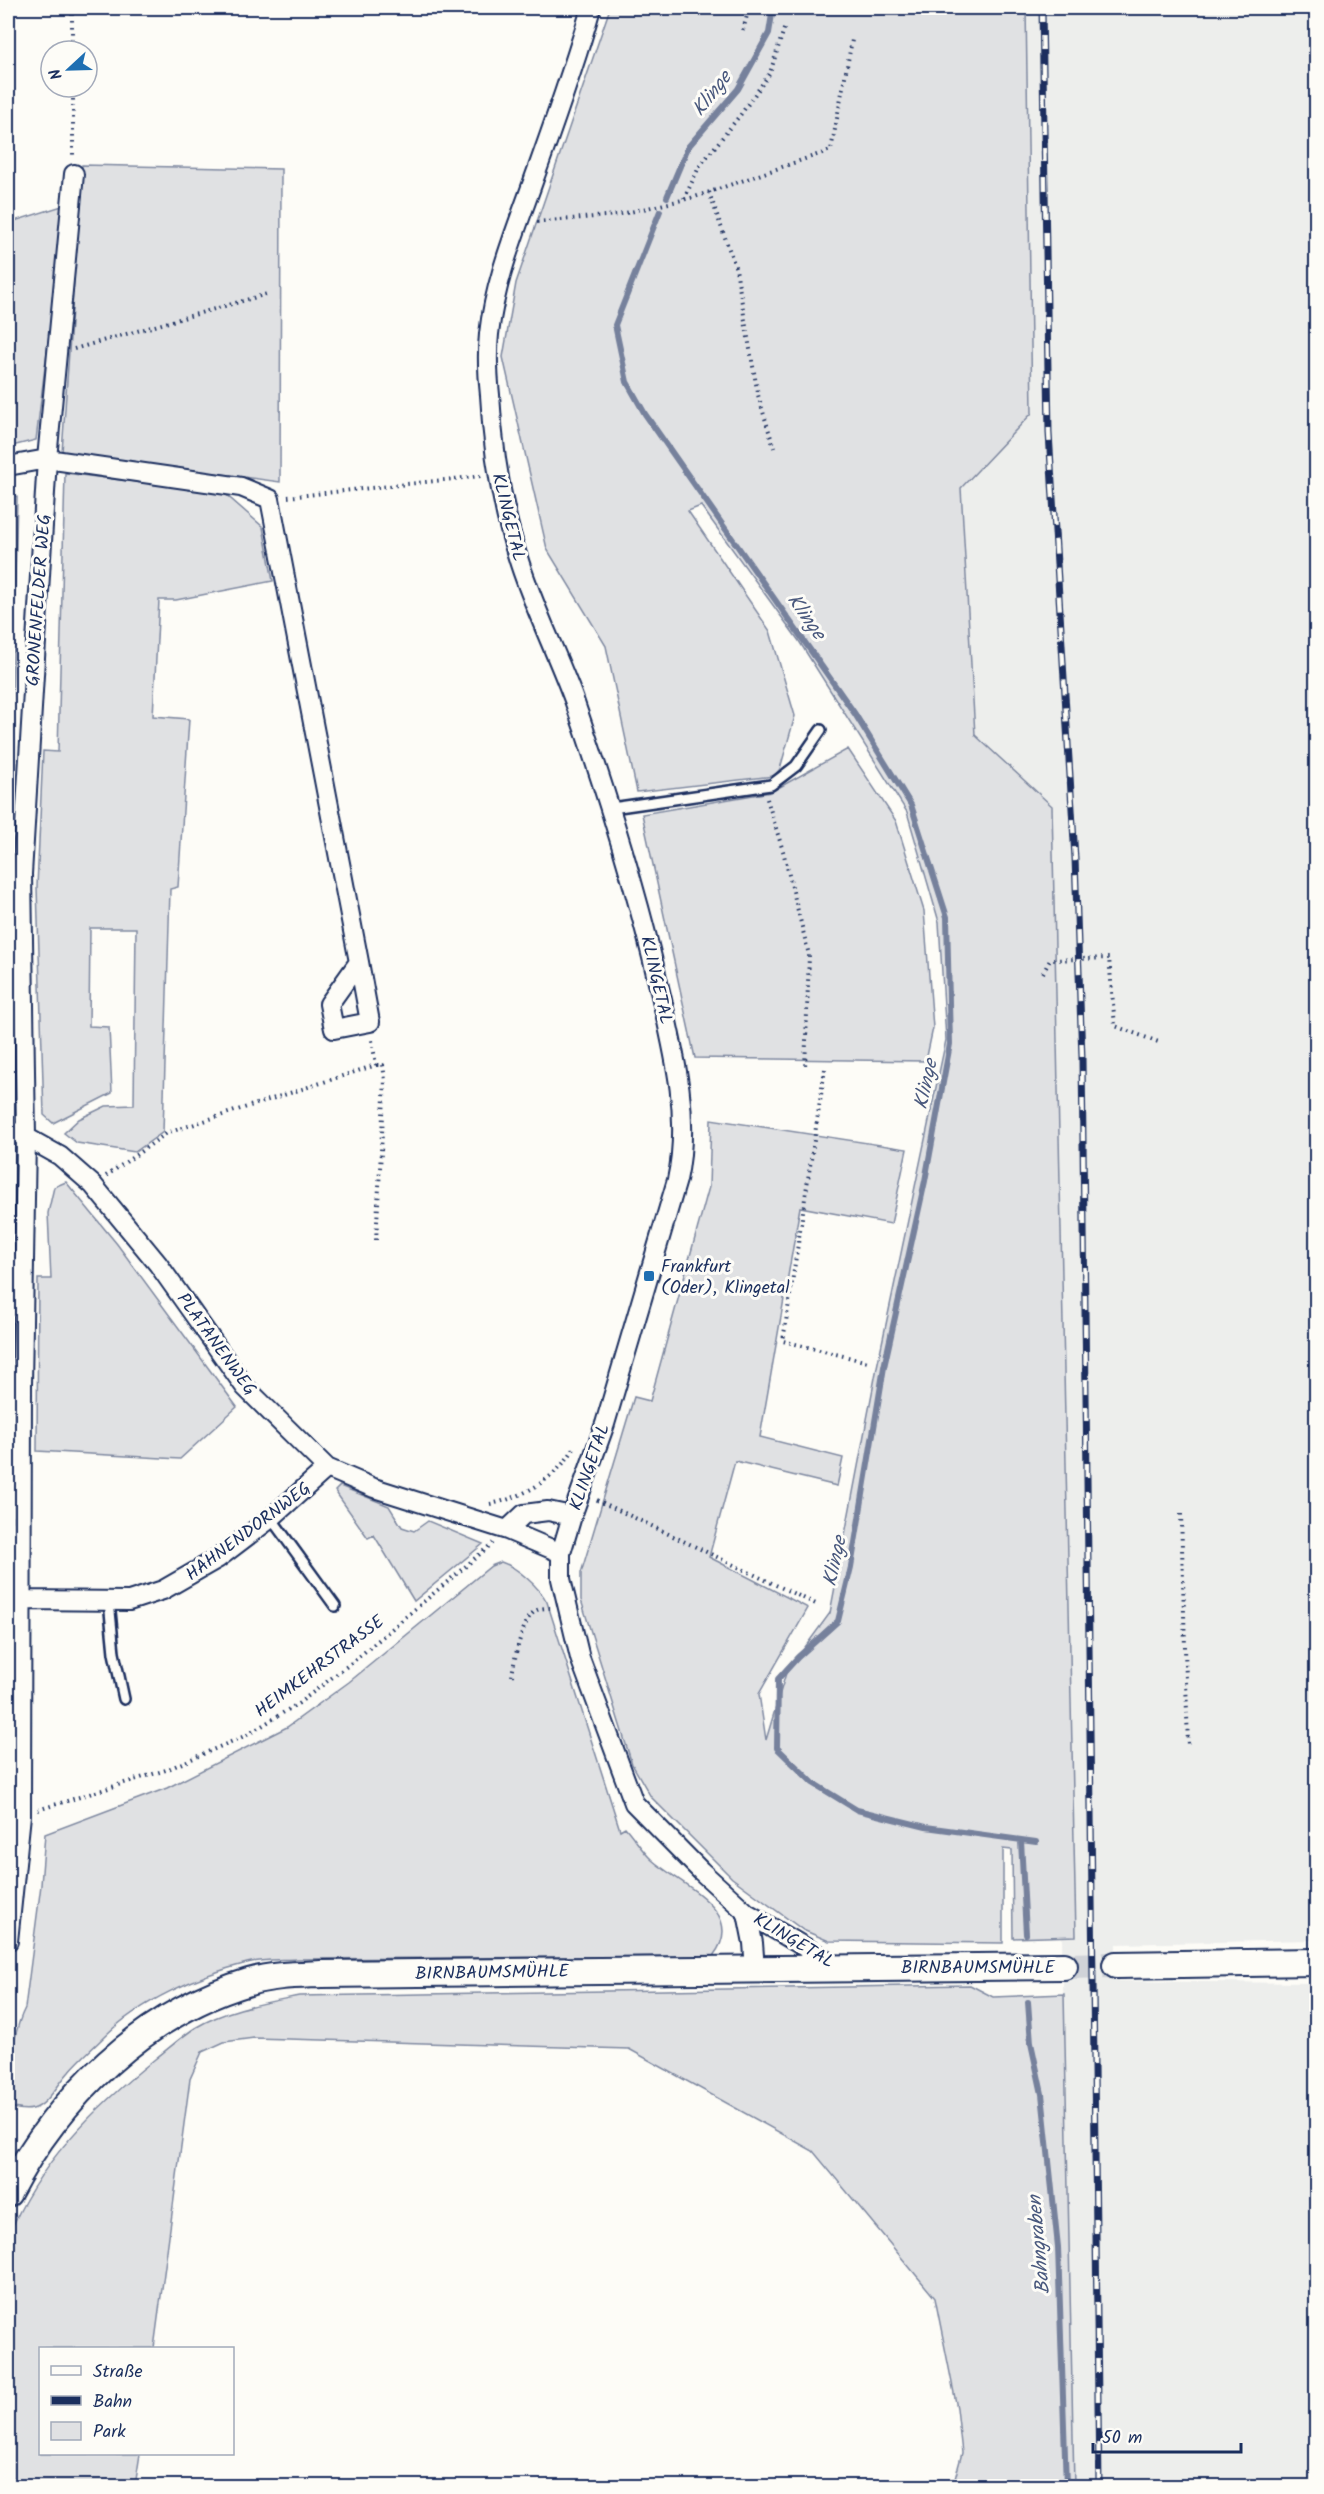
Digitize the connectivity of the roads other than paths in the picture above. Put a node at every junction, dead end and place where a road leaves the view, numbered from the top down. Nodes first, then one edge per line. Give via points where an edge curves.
1 (591, 8) edge
2 (74, 174) road end
3 (46, 459) junction
4 (8, 466) edge
5 (821, 730) dead end
6 (612, 808) junction
7 (359, 962) junction
8 (8, 1130) edge
9 (26, 1137) junction
10 (327, 1468) junction
11 (572, 1516) junction
12 (271, 1518) junction
13 (507, 1530) junction
14 (15, 1533) edge
15 (561, 1553) junction
16 (22, 1600) junction
17 (109, 1601) junction
18 (334, 1605) dead end
19 (124, 1699) dead end
20 (14, 1817) edge
21 (747, 1913) junction
22 (8, 1941) edge
23 (1317, 1962) edge
24 (1116, 1965) tunnel mouth
25 (1064, 1966) tunnel mouth
26 (840, 1968) junction
27 (755, 1969) junction
28 (8, 2193) edge

1 - 6 street, KLINGETAL via 499,280 488,336 489,394 498,474 520,563
2 - 3 street, GRONENFELDER WEG
3 - 4 street
3 - 7 street via 241,487 270,499
3 - 9 street, GRONENFELDER WEG via 22,874
5 - 6 lane via 796,766 771,785
6 - 11 street, KLINGETAL via 651,950 677,1070 684,1124 682,1157 609,1412
7 - 7 street via 369,1022 334,1029 329,1004
8 - 9 street, PLATANENWEG
9 - 10 street, PLATANENWEG via 60,1156 93,1185 158,1264 244,1387
9 - 14 street, GRONENFELDER WEG
10 - 12 street, HAHNENDORNWEG
10 - 13 street, PLATANENWEG via 374,1488
11 - 13 street via 548,1511 524,1514
11 - 15 street, KLINGETAL
12 - 17 street, HAHNENDORNWEG via 181,1582 129,1601
12 - 18 lane
13 - 15 street, PLATANENWEG
14 - 16 street, GRONENFELDER WEG
15 - 21 street, KLINGETAL via 561,1579 580,1659 634,1803
16 - 17 street, HAHNENDORNWEG
16 - 20 street, GRONENFELDER WEG
17 - 19 lane
20 - 22 street, GRONENFELDER WEG
21 - 26 street, KLINGETAL
21 - 27 street, KLINGETAL
23 - 24 main road
25 - 26 main road, BIRNBAUMSMÜHLE
26 - 27 main road, BIRNBAUMSMÜHLE
27 - 28 main road, BIRNBAUMSMÜHLE via 321,1974 250,1981 199,2001 156,2025 109,2060 40,2140

